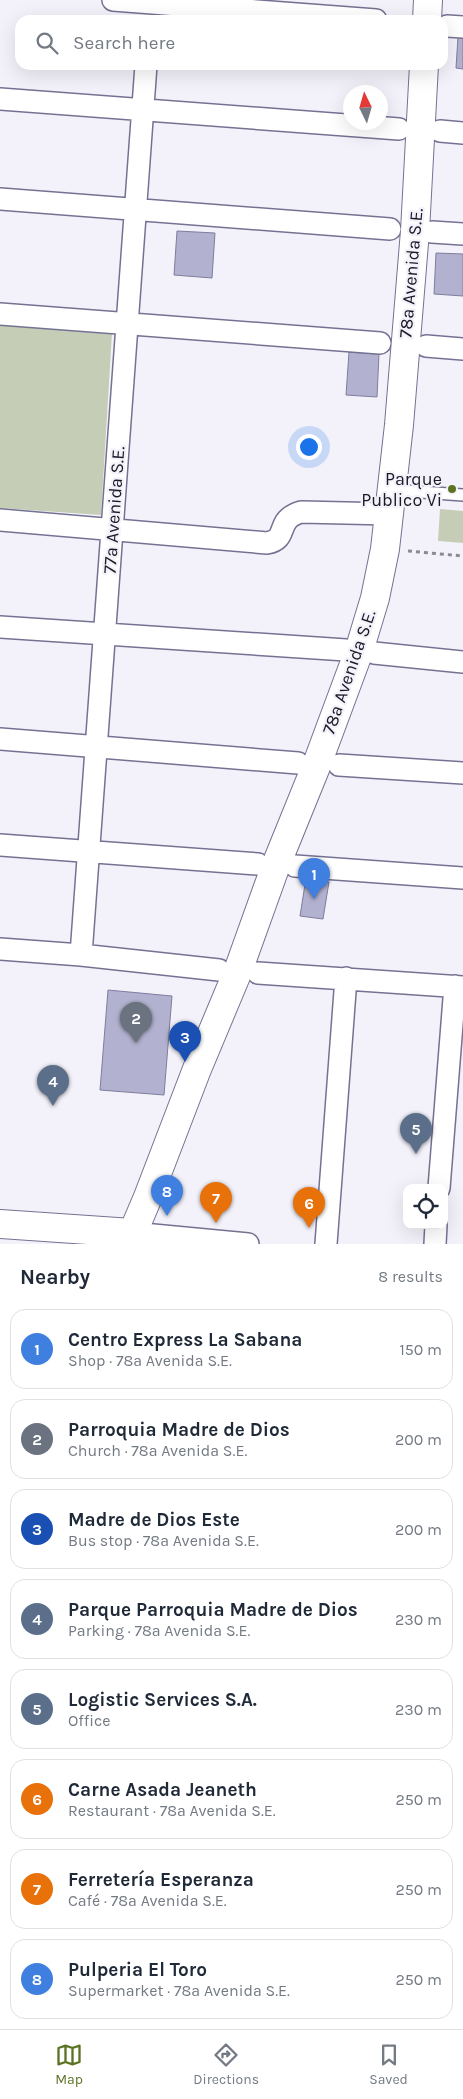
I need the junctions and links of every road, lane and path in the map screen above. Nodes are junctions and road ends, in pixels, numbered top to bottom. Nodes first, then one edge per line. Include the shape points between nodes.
1 (113, 0) edge
2 (428, 0) edge
3 (150, 8) edge
4 (282, 15) edge
5 (439, 15) edge
6 (146, 70) edge
7 (424, 70) edge
8 (0, 99) edge
9 (143, 109) junction
10 (399, 129) dead end
11 (440, 131) dead end
12 (463, 133) edge
13 (0, 199) edge
14 (135, 210) junction
15 (390, 228) dead end
16 (432, 232) dead end
17 (463, 234) edge
18 (0, 314) edge
19 (127, 324) junction
20 (380, 343) dead end
21 (426, 346) dead end
22 (463, 349) edge
23 (463, 495) edge
24 (391, 502) junction
25 (0, 520) edge
26 (112, 530) junction
27 (385, 549) junction
28 (463, 556) edge
29 (0, 627) edge
30 (105, 634) junction
31 (346, 650) dead end
32 (374, 653) dead end
33 (463, 662) edge
34 (0, 740) edge
35 (96, 747) junction
36 (298, 763) dead end
37 (339, 765) dead end
38 (463, 773) edge
39 (0, 845) edge
40 (89, 851) junction
41 (258, 864) dead end
42 (295, 866) dead end
43 (463, 878) edge
44 (0, 949) edge
45 (81, 955) junction
46 (219, 970) dead end
47 (258, 972) dead end
48 (346, 978) junction
49 (459, 987) edge
50 (439, 1184) edge
51 (0, 1224) edge
52 (436, 1229) edge
53 (130, 1238) edge
54 (248, 1244) edge
55 (326, 1244) edge
56 (435, 1244) edge

1 - 3 street
2 - 5 street
3 - 4 street
6 - 9 street, 77a Avenida S.E.
7 - 24 street, 78a Avenida S.E. via 415,231
8 - 9 street
9 - 10 street
9 - 14 street, 77a Avenida S.E.
11 - 12 street
13 - 14 street
14 - 15 street
14 - 19 street, 77a Avenida S.E.
16 - 17 street
18 - 19 street
19 - 20 street
19 - 26 street, 77a Avenida S.E.
21 - 22 street
23 - 24 lane
24 - 26 street via 291,515 276,542 268,543
24 - 27 street, 78a Avenida S.E.
25 - 26 street
26 - 30 street, 77a Avenida S.E.
27 - 28 path
27 - 53 street, 78a Avenida S.E. via 359,651 238,971
29 - 30 street
30 - 31 street
30 - 35 street, 77a Avenida S.E.
32 - 33 street
34 - 35 street
35 - 36 street
35 - 40 street, 77a Avenida S.E.
37 - 38 street
39 - 40 street
40 - 41 street
40 - 45 street, 77a Avenida S.E.
42 - 43 street
44 - 45 street
45 - 46 street
47 - 48 street
48 - 49 street
48 - 55 street
49 - 50 street
51 - 53 street
52 - 56 street
53 - 54 street

